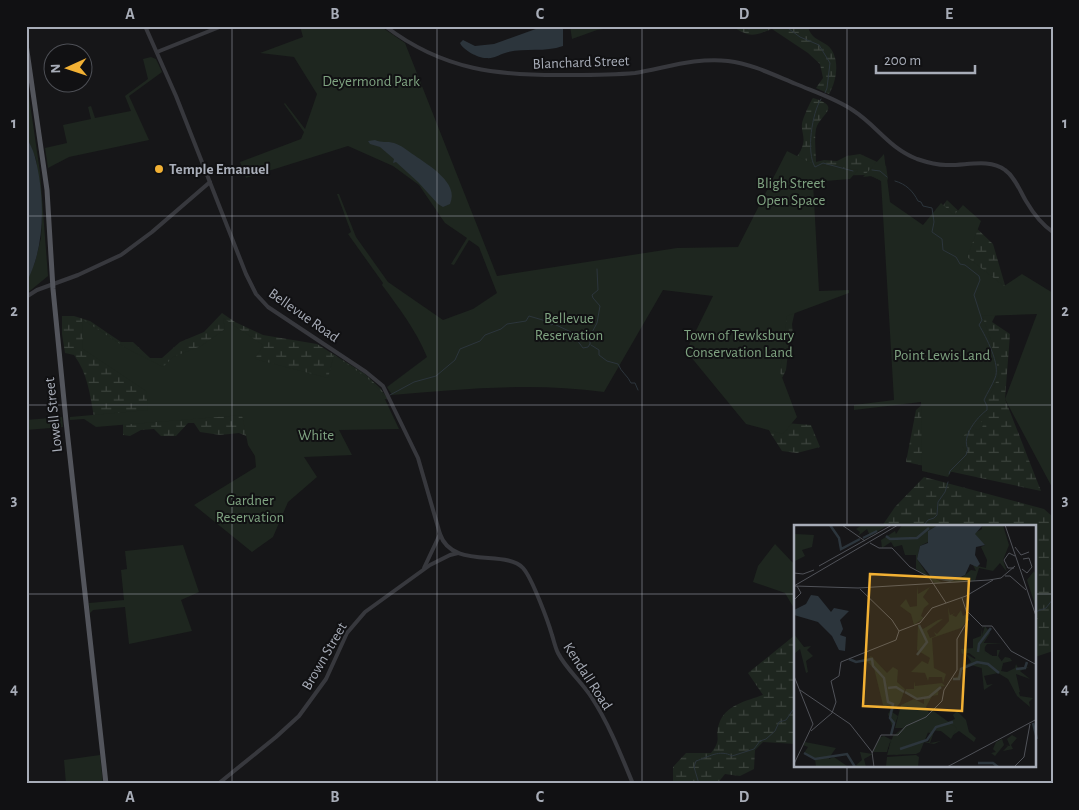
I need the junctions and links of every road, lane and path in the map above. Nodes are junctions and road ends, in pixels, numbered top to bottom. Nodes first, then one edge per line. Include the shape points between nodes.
1 (145, 26) edge
2 (222, 26) edge
3 (385, 26) edge
4 (26, 44) edge
5 (157, 52) junction
6 (210, 182) junction
7 (1053, 232) edge
8 (53, 284) junction
9 (26, 297) edge
10 (440, 534) junction
11 (458, 553) junction
12 (423, 570) junction
13 (106, 784) edge
14 (218, 784) edge
15 (633, 784) edge

1 - 5 street, Bellevue Road
2 - 5 street
3 - 7 street, Blanchard Street via 430,54 476,70 541,76 641,72 699,62 727,61 747,65 854,110 893,146 918,159 944,165 996,165 1015,181 1034,214
4 - 8 main road, Lowell Street via 47,190
5 - 6 street, Bellevue Road
6 - 8 street via 151,233 121,254
6 - 10 street, Bellevue Road via 246,274 261,301 383,386 418,458
8 - 9 street
8 - 13 main road, Lowell Street
10 - 11 street, Bellevue Road via 445,544
10 - 12 street
11 - 12 street, Brown Street
11 - 15 street, Kendall Road via 506,561 521,566 527,573 558,653 593,699
12 - 14 street, Brown Street via 365,612 347,633 326,679 299,716

